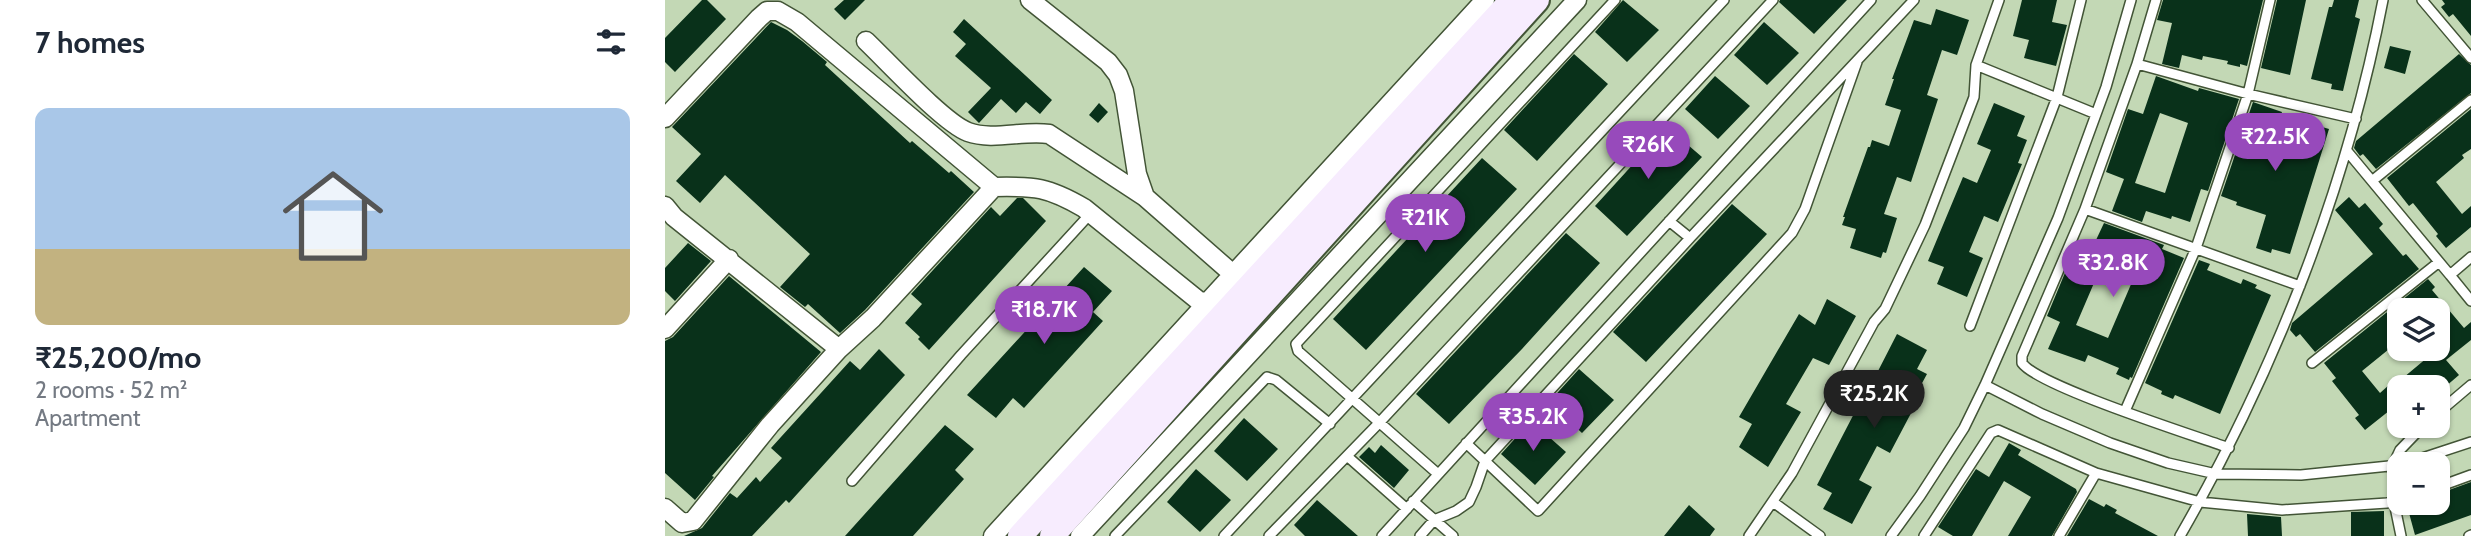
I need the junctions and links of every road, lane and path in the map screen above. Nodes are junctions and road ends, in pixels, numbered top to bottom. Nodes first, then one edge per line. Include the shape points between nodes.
1 (1030, 0) edge
2 (1485, 0) edge
3 (1512, 0) edge
4 (1537, 0) edge
5 (1577, 0) edge
6 (1615, 0) edge
7 (1724, 0) edge
8 (1773, 0) edge
9 (1871, 0) edge
10 (1914, 0) edge
11 (1999, 0) edge
12 (2081, 0) edge
13 (2131, 0) edge
14 (2156, 0) edge
15 (2270, 0) edge
16 (2383, 0) edge
17 (2422, 0) edge
18 (866, 41) dead end
19 (2471, 58) edge
20 (1857, 62) junction
21 (2137, 64) junction
22 (1976, 65) junction
23 (2248, 94) junction
24 (2057, 97) junction
25 (2471, 100) edge
26 (2096, 114) junction
27 (665, 118) edge
28 (2356, 118) junction
29 (2347, 151) junction
30 (2372, 181) junction
31 (994, 187) junction
32 (1145, 197) junction
33 (665, 206) edge
34 (2085, 209) junction
35 (1090, 213) junction
36 (1669, 221) junction
37 (1690, 238) junction
38 (2196, 248) junction
39 (2471, 257) edge
40 (729, 259) junction
41 (2439, 262) junction
42 (2450, 275) junction
43 (2300, 286) junction
44 (1240, 288) junction
45 (2471, 301) edge
46 (1209, 302) junction
47 (1971, 326) dead end
48 (665, 329) edge
49 (839, 349) junction
50 (2312, 363) dead end
51 (1985, 385) junction
52 (2471, 385) edge
53 (1352, 400) junction
54 (2450, 403) edge
55 (2125, 411) junction
56 (1379, 423) junction
57 (1330, 424) junction
58 (2412, 438) edge
59 (2471, 442) edge
60 (1466, 443) junction
61 (2229, 448) junction
62 (2400, 452) edge
63 (2439, 452) edge
64 (1347, 456) junction
65 (1485, 461) junction
66 (2387, 466) edge
67 (1438, 474) junction
68 (2096, 474) junction
69 (2216, 474) junction
70 (2471, 475) edge
71 (852, 481) dead end
72 (2450, 483) edge
73 (1773, 502) junction
74 (2200, 502) junction
75 (2387, 502) edge
76 (1410, 505) junction
77 (665, 508) edge
78 (2398, 515) edge
79 (1434, 520) junction
80 (993, 536) edge
81 (1020, 536) edge
82 (1052, 536) edge
83 (1080, 536) edge
84 (1115, 536) edge
85 (1224, 536) edge
86 (1269, 536) edge
87 (1382, 536) edge
88 (1420, 536) edge
89 (1453, 536) edge
90 (1749, 536) edge
91 (1820, 536) edge
92 (1891, 536) edge
93 (1924, 536) edge
94 (2059, 536) edge
95 (2181, 536) edge
96 (2400, 536) edge

1 - 32 street via 1118,75
2 - 44 street
3 - 44 main road
4 - 82 main road
5 - 83 street
6 - 53 lane via 1296,344 1298,351
7 - 53 lane
8 - 56 lane
9 - 36 lane
10 - 20 lane
11 - 22 lane
12 - 24 lane
13 - 26 lane
14 - 21 lane
15 - 23 lane
16 - 28 lane
17 - 19 lane
18 - 32 street via 968,132 1049,134
20 - 37 lane
20 - 65 lane via 1805,209 1792,233 1538,511
21 - 23 lane
21 - 34 lane
22 - 24 lane
22 - 73 lane via 1974,97 1925,225 1885,309
23 - 28 lane
23 - 38 lane
24 - 26 lane
24 - 47 lane
25 - 30 lane
26 - 51 lane via 2058,218
27 - 31 street via 759,18 767,11 778,11
28 - 29 lane
29 - 30 lane
29 - 43 lane
30 - 41 lane
31 - 35 street via 1046,189
31 - 49 street
32 - 44 street
33 - 40 street
34 - 38 lane
34 - 55 lane via 2022,363 2033,373
35 - 46 street via 1195,298
35 - 71 lane
36 - 37 lane
36 - 60 lane
37 - 65 lane
38 - 43 lane
38 - 55 lane
39 - 42 lane
40 - 48 street
40 - 49 street
41 - 42 lane
41 - 50 lane
42 - 45 lane
43 - 61 lane
44 - 46 street
44 - 81 main road
46 - 80 street
49 - 77 street via 693,521 682,523
51 - 69 lane via 2110,443
51 - 92 lane via 1964,428
52 - 54 lane
53 - 56 lane
53 - 57 lane
55 - 61 lane
56 - 64 lane
56 - 67 lane
57 - 84 lane via 1276,380 1266,377
57 - 85 lane
58 - 62 lane
59 - 63 lane
60 - 65 lane
60 - 67 lane
61 - 69 lane
64 - 76 lane
64 - 86 lane
65 - 79 lane via 1469,502
66 - 69 lane via 2301,475
67 - 76 lane
68 - 74 lane
68 - 93 lane via 1994,431
68 - 94 lane
69 - 74 lane
70 - 72 lane
73 - 90 lane
73 - 91 lane
74 - 75 lane via 2282,510
74 - 95 lane
76 - 79 lane
76 - 87 lane
78 - 96 lane
79 - 88 lane
79 - 89 lane

